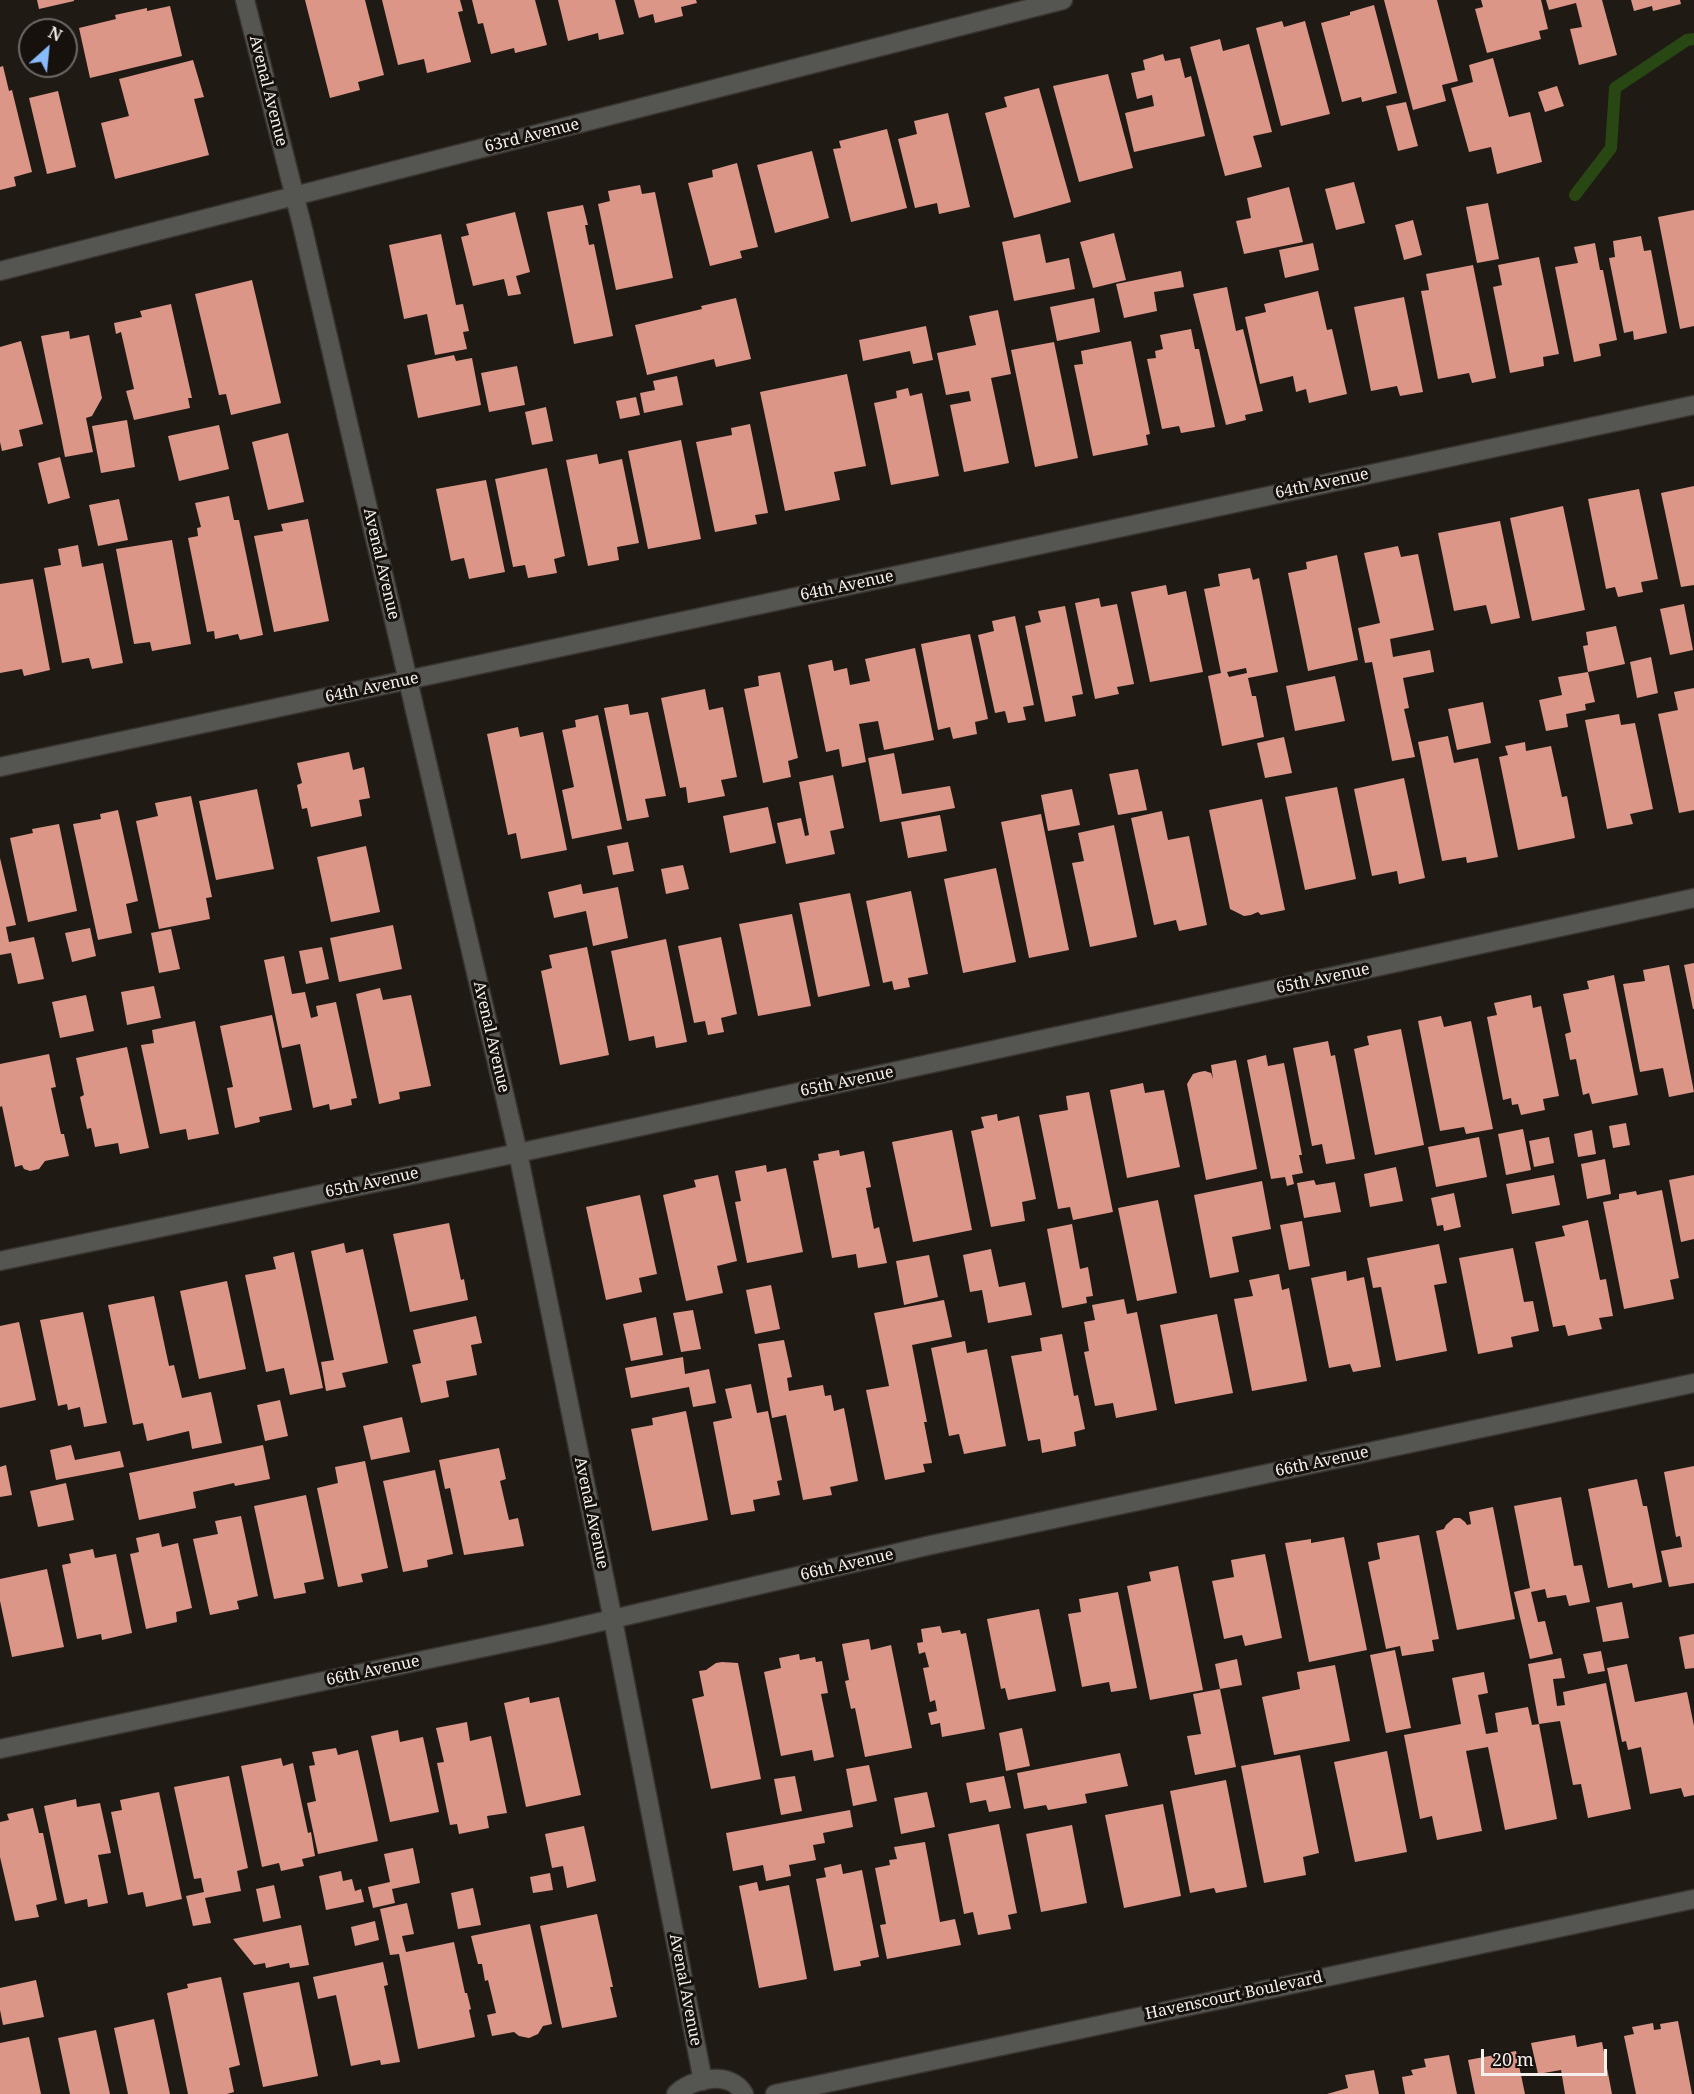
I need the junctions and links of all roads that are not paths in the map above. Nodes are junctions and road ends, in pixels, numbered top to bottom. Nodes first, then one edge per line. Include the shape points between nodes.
1 (245, 0) edge
2 (1063, 0) edge
3 (296, 197) junction
4 (0, 271) edge
5 (1694, 405) edge
6 (408, 680) junction
7 (0, 767) edge
8 (1694, 898) edge
9 (518, 1153) junction
10 (0, 1261) edge
11 (1694, 1383) edge
12 (613, 1620) junction
13 (0, 1749) edge
14 (1694, 1899) edge
15 (703, 2082) junction
16 (676, 2094) edge
17 (744, 2094) edge
18 (775, 2094) edge

1 - 3 street, Avenal Avenue
2 - 3 street, 63rd Avenue
3 - 4 street, 63rd Avenue
3 - 6 street, Avenal Avenue
5 - 6 street, 64th Avenue
6 - 7 street, 64th Avenue
6 - 9 street, Avenal Avenue
8 - 9 street, 65th Avenue
9 - 10 street, 65th Avenue
9 - 12 street, Avenal Avenue
11 - 12 street, 66th Avenue via 931,1545
12 - 13 street, 66th Avenue
12 - 15 street, Avenal Avenue
14 - 18 street, Havenscourt Boulevard
15 - 16 street via 681,2088
15 - 17 street via 724,2079 734,2082

